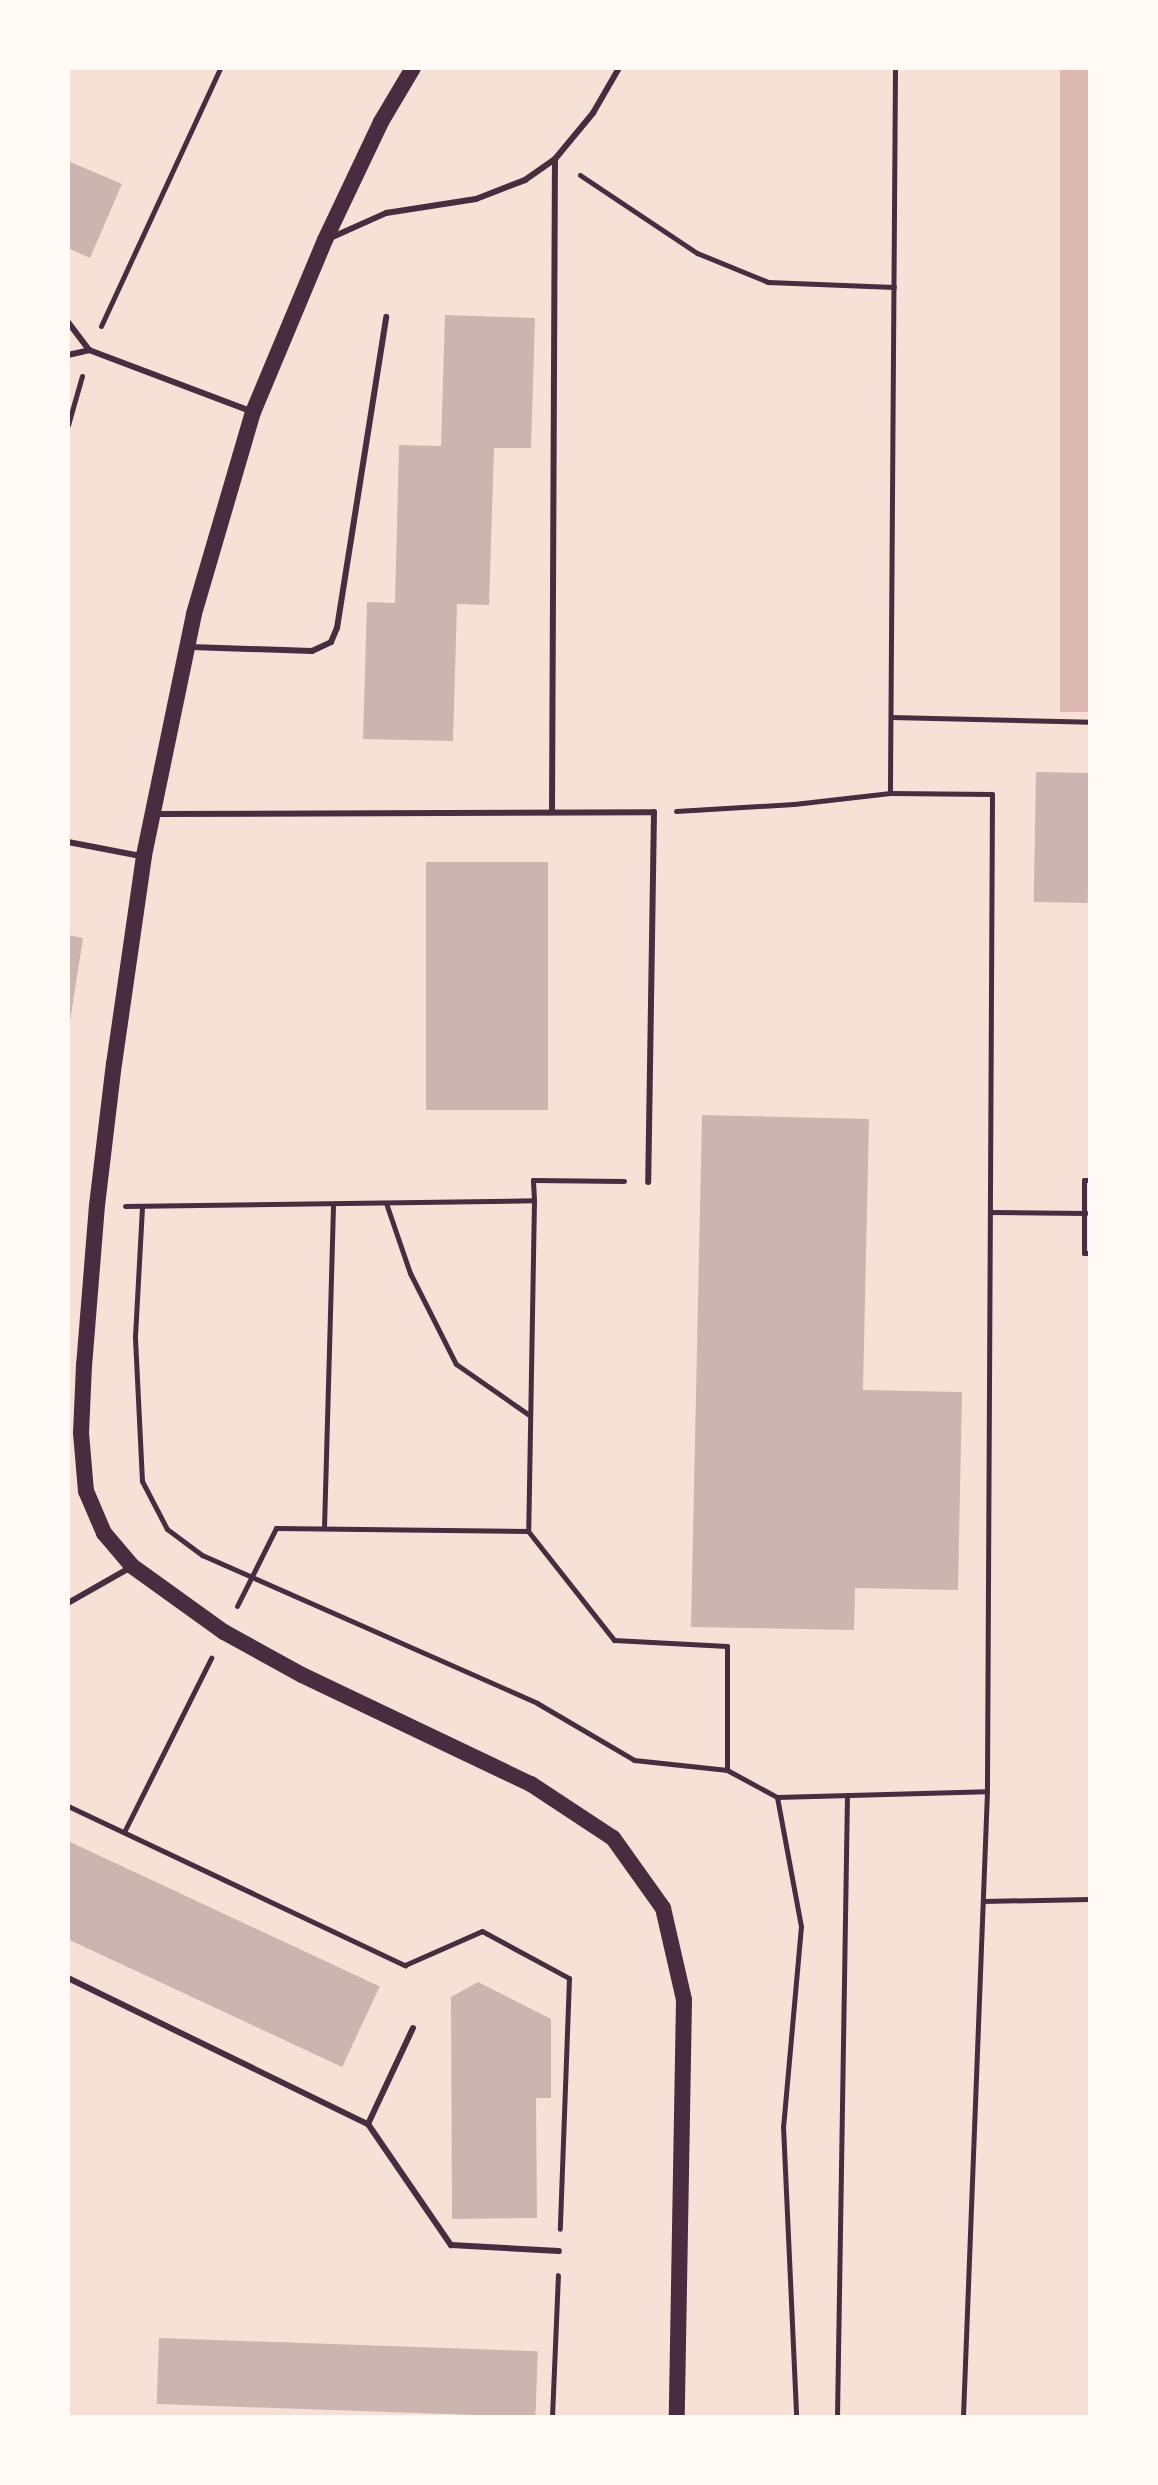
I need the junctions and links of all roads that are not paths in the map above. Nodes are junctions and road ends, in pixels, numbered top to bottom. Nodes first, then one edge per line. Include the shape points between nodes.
1 (413, 68) edge
2 (619, 68) edge
3 (555, 159) junction
4 (325, 240) junction
5 (386, 317) dead end
6 (68, 322) edge
7 (89, 350) junction
8 (68, 355) edge
9 (253, 412) junction
10 (187, 647) junction
11 (552, 812) junction
12 (153, 814) junction
13 (68, 842) edge
14 (144, 856) junction
15 (648, 1182) road end
16 (68, 1355) edge
17 (84, 1365) junction
18 (132, 1566) junction
19 (68, 1603) edge
20 (68, 1978) edge
21 (413, 2028) dead end
22 (368, 2124) junction
23 (559, 2251) dead end
24 (677, 2417) edge

1 - 4 main road
2 - 3 lane via 593,113
3 - 4 lane via 525,180 476,199 386,213
3 - 11 lane
4 - 9 main road
5 - 10 lane via 331,642 312,651
6 - 7 lane
7 - 8 lane
7 - 9 lane
9 - 10 main road
10 - 12 main road
11 - 12 lane
11 - 15 lane via 654,812
12 - 14 main road
13 - 14 lane
14 - 17 main road via 100,1174
16 - 17 main road
17 - 18 main road via 81,1433 86,1491 104,1533
18 - 19 lane
18 - 24 main road via 224,1632 302,1675 531,1784 613,1838 663,1908 684,2000
20 - 22 lane
21 - 22 lane
22 - 23 lane via 451,2245

